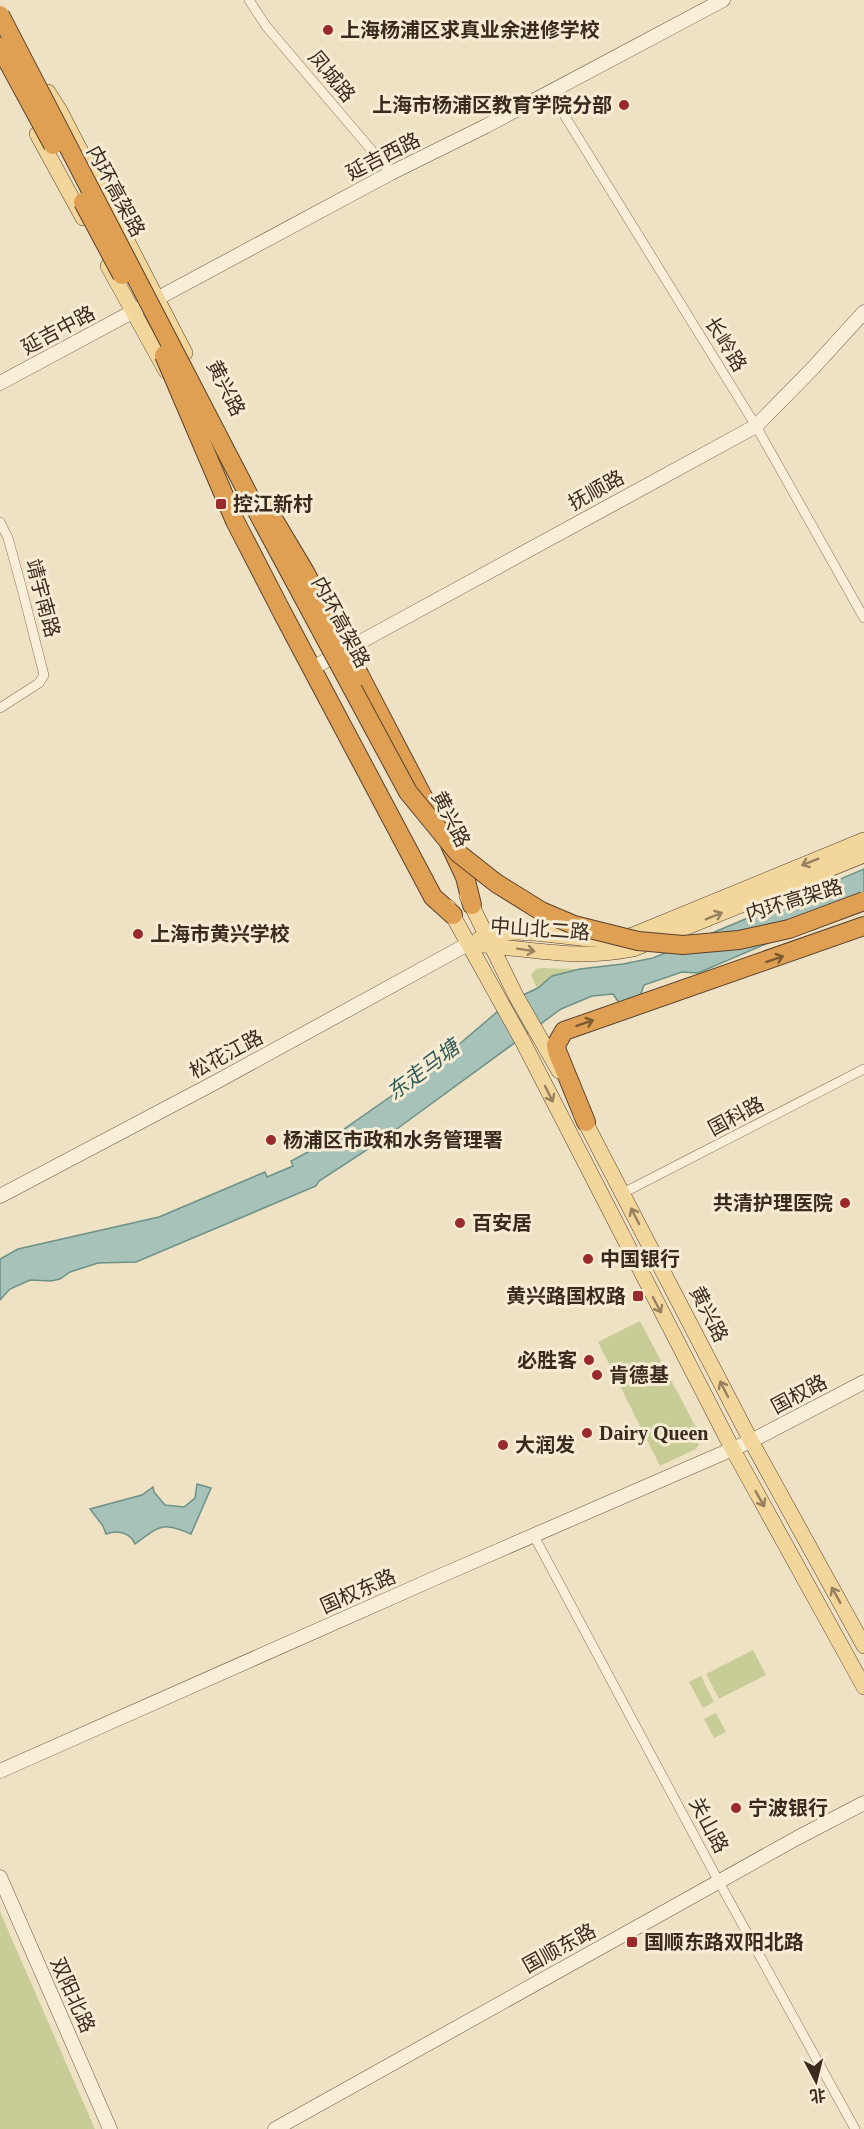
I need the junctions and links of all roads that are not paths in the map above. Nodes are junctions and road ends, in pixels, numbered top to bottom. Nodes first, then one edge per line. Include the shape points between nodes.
1 (249, 0) edge
2 (723, 0) edge
3 (1, 15) edge
4 (0, 48) edge
5 (7, 70) edge
6 (550, 92) junction
7 (391, 173) junction
8 (158, 299) junction
9 (864, 312) edge
10 (134, 313) junction
11 (164, 355) junction
12 (0, 383) edge
13 (756, 426) junction
14 (221, 442) junction
15 (0, 522) edge
16 (864, 618) edge
17 (340, 653) junction
18 (318, 665) junction
19 (0, 708) edge
20 (864, 840) edge
21 (864, 855) edge
22 (864, 901) edge
23 (472, 905) junction
24 (864, 913) edge
25 (453, 915) junction
26 (864, 926) edge
27 (489, 941) junction
28 (468, 944) junction
29 (510, 1001) junction
30 (864, 1069) edge
31 (586, 1122) junction
32 (623, 1193) junction
33 (0, 1196) edge
34 (864, 1382) edge
35 (751, 1441) junction
36 (732, 1448) junction
37 (534, 1536) junction
38 (864, 1646) edge
39 (864, 1687) edge
40 (0, 1771) edge
41 (864, 1803) edge
42 (0, 1877) edge
43 (719, 1881) junction
44 (110, 2129) edge
45 (275, 2129) edge
46 (855, 2129) edge

1 - 7 street, 凤城路 via 266,26
2 - 6 street, 延吉西路
3 - 8 main road, 黄兴路 via 60,111
3 - 14 highway, 内环高架路, bridge
4 - 5 highway, 内环高架路, bridge
5 - 10 main road, 黄兴路
5 - 11 highway, 内环高架路, bridge
6 - 7 street, 延吉西路
6 - 13 street, 长岭路
7 - 8 street, 延吉西路
8 - 10 street, 延吉西路
8 - 17 main road, 黄兴路
9 - 13 street, 抚顺路
10 - 12 street, 延吉中路
10 - 18 main road, 黄兴路
11 - 24 highway, 内环高架路, bridge via 393,788 426,834 469,876 541,923 596,944 639,953 675,956 746,951
11 - 25 highway, bridge via 226,502 284,616 433,897
13 - 16 street, 长岭路
13 - 17 street, 抚顺路
14 - 22 highway, 内环高架路, bridge via 408,792 459,853 496,883 541,911 574,925 638,941 683,945 777,933
14 - 23 highway, bridge via 279,527 360,676 455,855
15 - 19 street, 靖宇南路 via 8,538 44,671 43,680
17 - 18 street, 抚顺路
17 - 23 main road, 黄兴路
18 - 25 main road, 黄兴路
20 -> 27 main road, 中山北二路 via 633,935 586,938 506,932
27 -> 21 main road, 中山北二路 via 551,954 610,954 633,949
23 - 27 main road, 黄兴路
25 - 28 main road, 黄兴路
31 -> 26 highway via 559,1061 556,1045 569,1028
27 - 28 main road, 中山北二路
27 - 29 main road, 黄兴路
28 - 29 main road, 黄兴路
28 - 33 street, 松花江路
29 - 31 main road, 黄兴路 via 536,1031
29 -> 36 main road, 黄兴路 via 523,1042
30 - 32 street, 国科路
31 - 32 main road, 黄兴路
35 -> 32 main road, 黄兴路
34 - 35 street, 国权路
35 - 36 street, 国权路
38 -> 35 main road, 黄兴路
36 - 37 street, 国权东路
36 -> 39 main road, 黄兴路
37 - 40 street, 国权东路
37 - 43 street, 关山路
41 - 43 street, 国顺东路
42 - 44 street, 双阳北路
43 - 45 street, 国顺东路
43 - 46 street, 关山路

